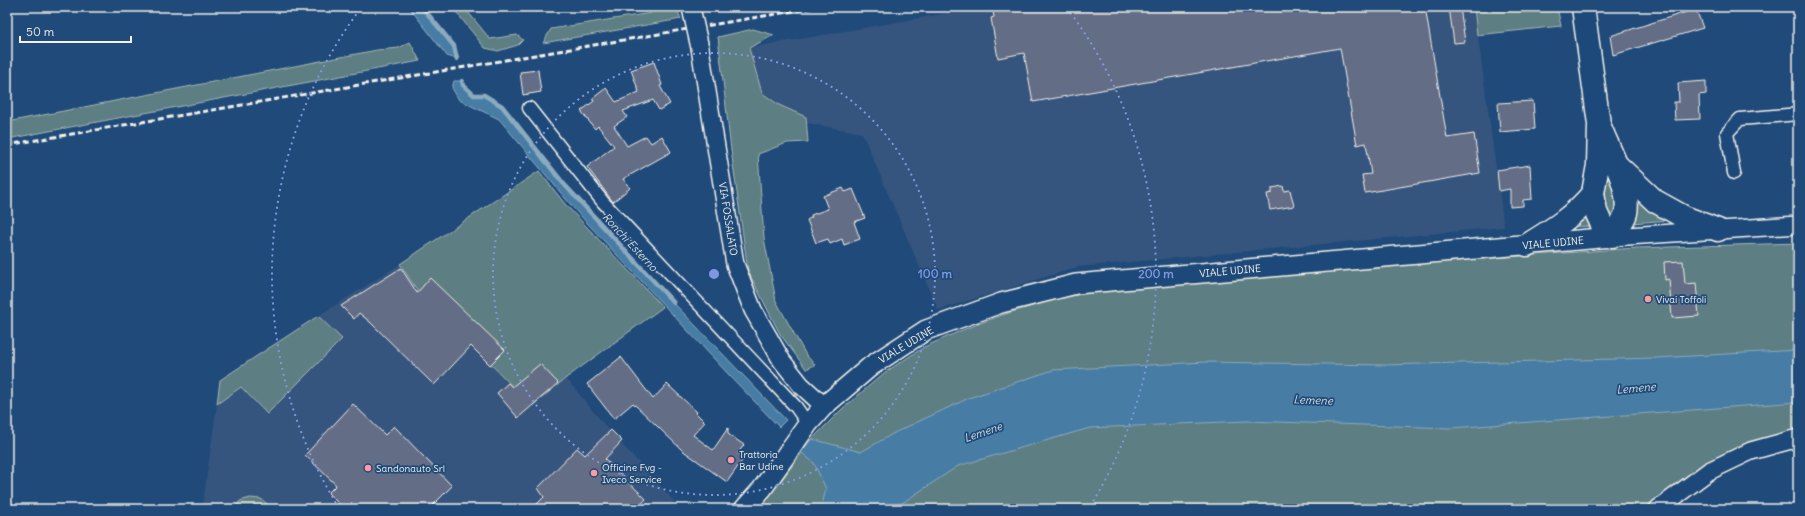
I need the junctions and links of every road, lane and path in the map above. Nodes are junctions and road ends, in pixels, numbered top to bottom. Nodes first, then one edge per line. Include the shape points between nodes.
1 (1583, 7) edge
2 (690, 8) edge
3 (529, 108) dead end
4 (1798, 114) edge
5 (1599, 124) junction
6 (1616, 165) junction
7 (1734, 173) dead end
8 (1593, 193) junction
9 (1798, 225) edge
10 (1718, 230) junction
11 (1612, 237) junction
12 (1527, 245) junction
13 (824, 406) junction
14 (808, 424) junction
15 (1798, 438) edge
16 (744, 509) edge
17 (1658, 509) edge

1 - 5 highway
2 - 13 street, VIA FOSSALATO, bridge via 700,48 735,264 753,310 782,361 801,385
3 - 14 street via 602,202 791,402
4 - 7 street via 1740,119 1727,133
5 - 6 highway
5 - 8 highway via 1598,165
6 - 10 highway via 1655,201 1684,217
6 - 11 highway via 1625,193 1626,214
8 - 11 highway via 1596,212
8 - 12 highway via 1566,221
9 - 10 street, VIALE UDINE
10 - 11 street, VIALE UDINE
11 - 12 main road, VIALE UDINE
12 - 13 main road, VIALE UDINE via 1076,284 1001,303 926,330 871,366
13 - 14 main road, VIALE UDINE
14 - 16 main road, VIALE UDINE via 762,489
15 - 17 street via 1751,451 1709,471

